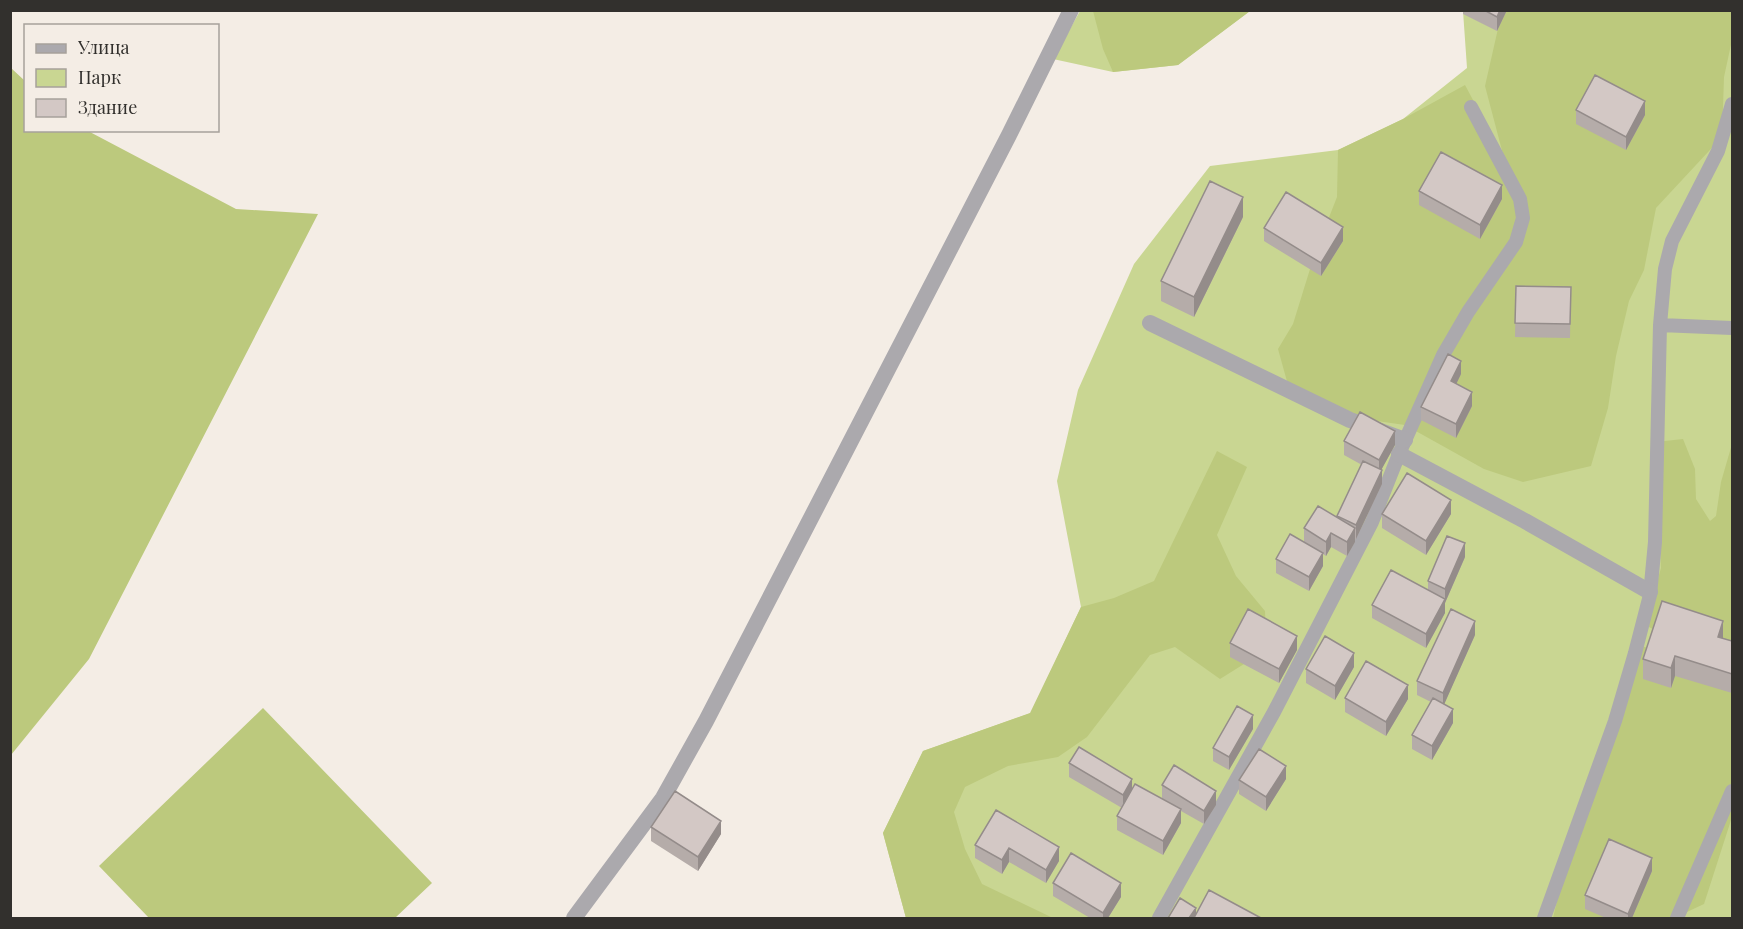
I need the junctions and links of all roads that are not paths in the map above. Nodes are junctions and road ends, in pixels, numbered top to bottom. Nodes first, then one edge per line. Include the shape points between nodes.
1 (1071, 10) edge
2 (1732, 104) edge
3 (1471, 107) dead end
4 (1150, 323) dead end
5 (1660, 325) junction
6 (1732, 328) edge
7 (1402, 447) junction
8 (1650, 592) junction
9 (1732, 791) edge
10 (574, 918) edge
11 (1158, 918) edge
12 (1544, 918) edge
13 (1677, 918) edge

1 - 10 street via 706,721 663,798
2 - 5 lane via 1718,151 1672,241
3 - 7 lane via 1518,192 1522,222 1516,242 1443,355
4 - 7 street
5 - 6 lane
5 - 8 lane via 1655,543
7 - 8 street
7 - 11 lane via 1372,522 1274,712
8 - 12 lane via 1615,721
9 - 13 lane

